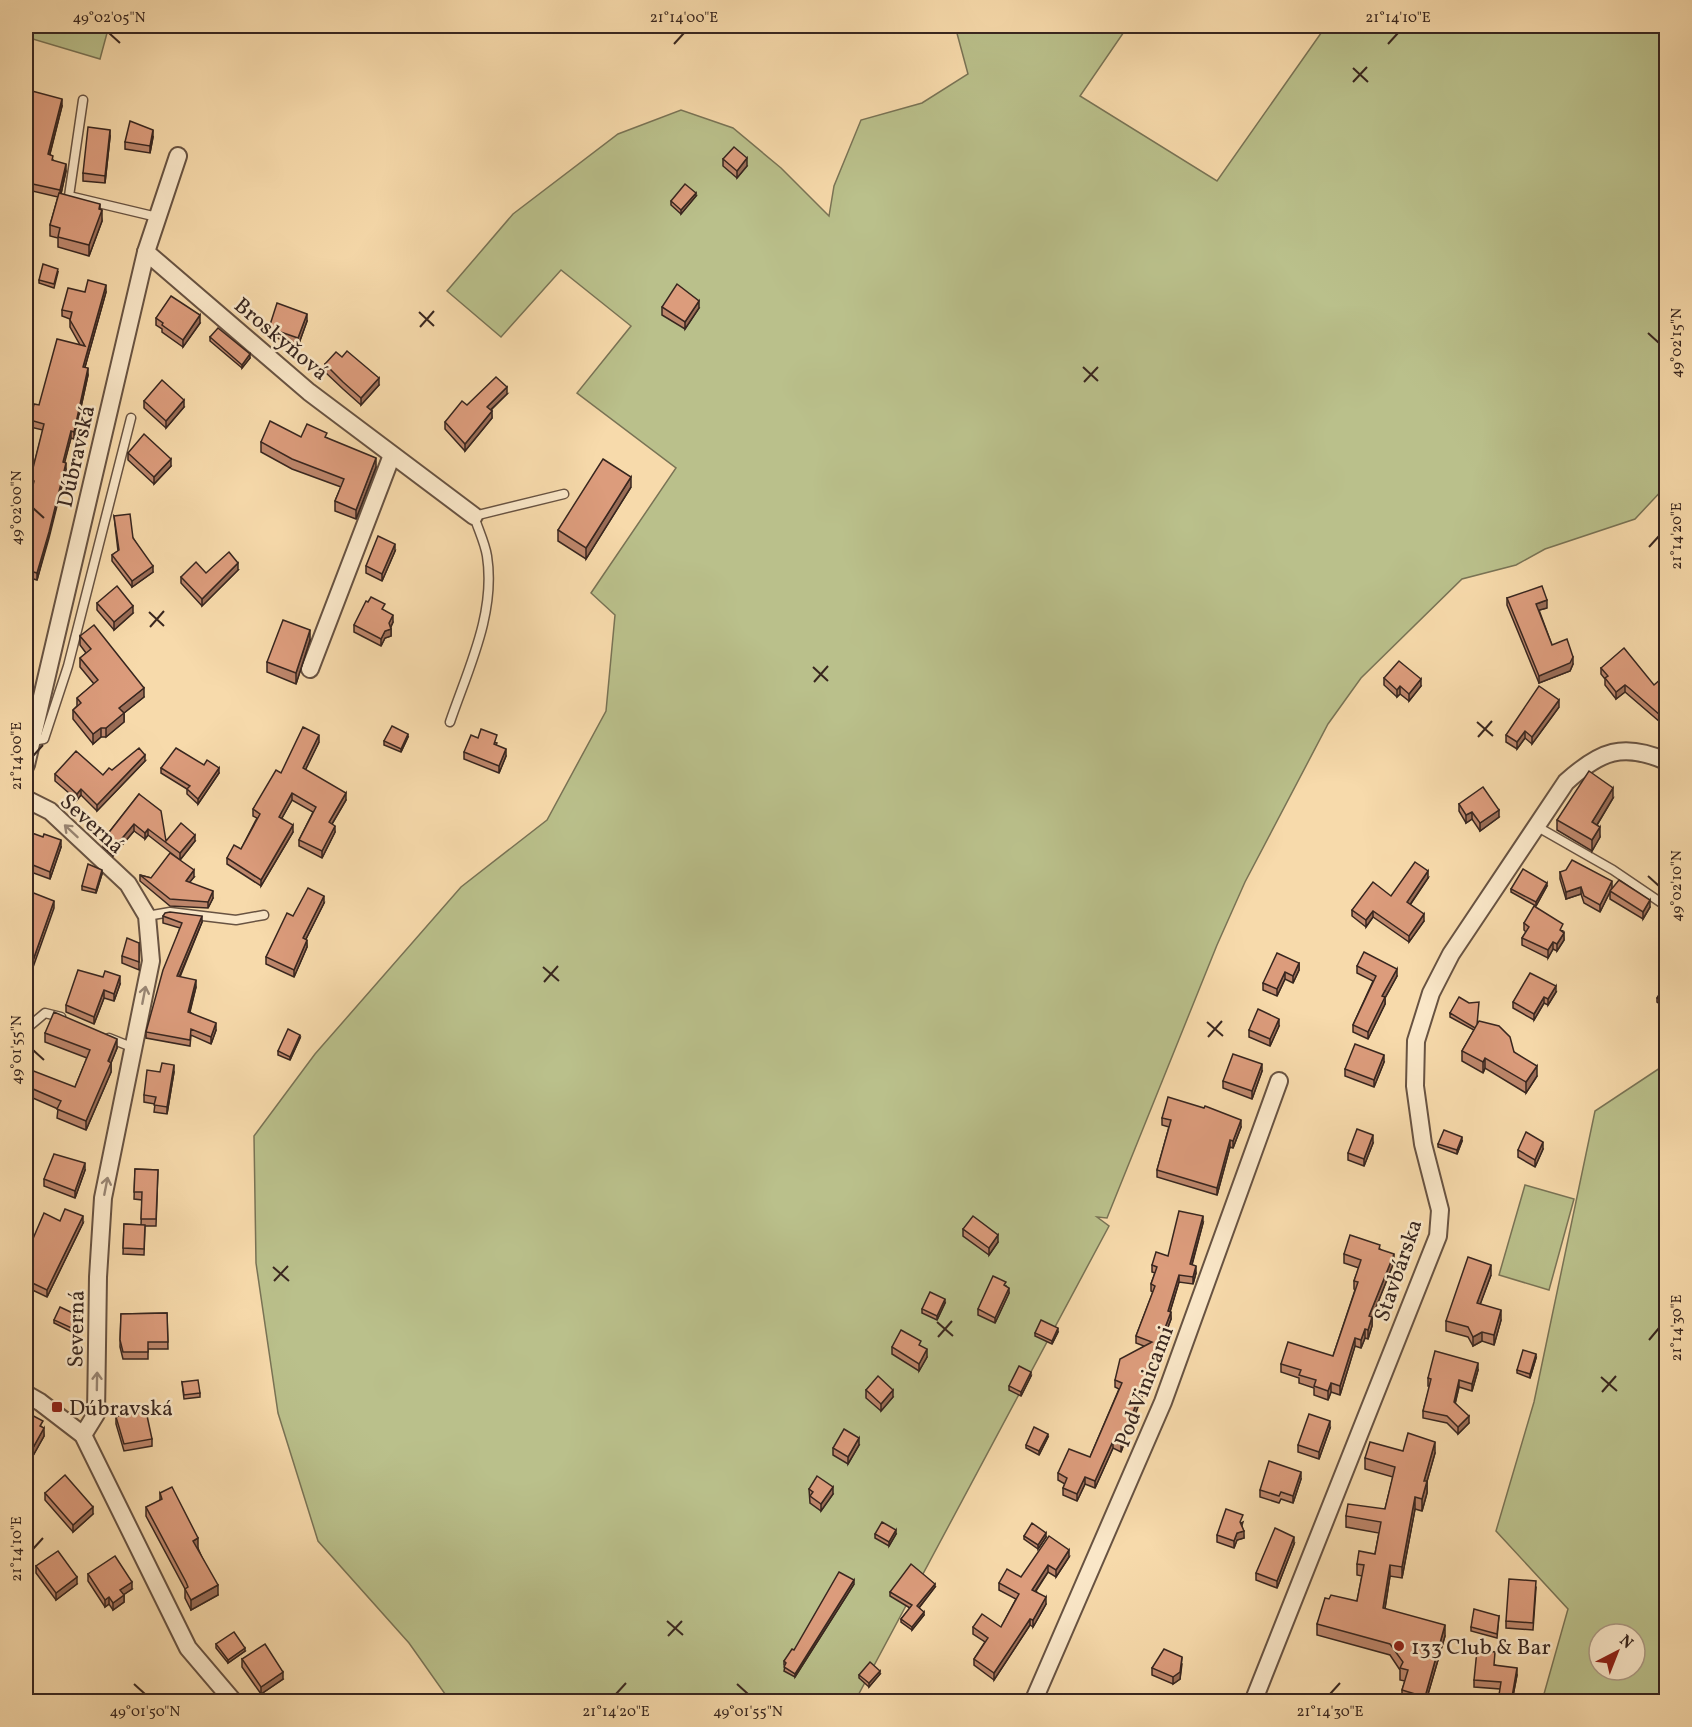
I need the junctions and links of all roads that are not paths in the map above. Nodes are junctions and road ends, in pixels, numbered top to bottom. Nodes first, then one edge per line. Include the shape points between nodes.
1 (83, 100) dead end
2 (178, 156) dead end
3 (157, 217) junction
4 (146, 252) junction
5 (131, 418) dead end
6 (392, 455) junction
7 (564, 495) dead end
8 (474, 516) junction
9 (310, 669) dead end
10 (450, 722) dead end
11 (31, 741) junction
12 (1666, 761) edge
13 (26, 765) edge
14 (26, 799) edge
15 (1536, 826) junction
16 (1666, 906) edge
17 (264, 915) dead end
18 (147, 916) junction
19 (72, 1022) edge
20 (26, 1029) edge
21 (103, 1035) edge
22 (134, 1048) junction
23 (1279, 1081) dead end
24 (26, 1394) edge
25 (83, 1436) junction
26 (234, 1701) edge
27 (1033, 1701) edge
28 (1252, 1701) edge

1 - 3 lane via 69,196
2 - 3 street, Dúbravská
3 - 4 street, Dúbravská
4 - 6 street, Broskyňová via 309,392
4 - 11 street, Dúbravská
5 - 11 lane, Dúbravská via 68,666 44,739
6 - 8 street, Broskyňová
6 - 9 street
7 - 8 lane
8 - 10 lane via 487,555 489,587 482,627
11 - 13 street, Dúbravská
12 - 15 street, Stavbárska via 1645,752 1615,750 1587,762 1566,782
18 -> 14 street, Severná via 128,884 50,811
15 - 16 lane
15 - 28 street, Stavbárska via 1451,954 1428,1002 1416,1041 1415,1086 1423,1143 1440,1210 1438,1236
17 - 18 lane via 236,920 170,912
22 -> 18 street, Severná via 151,961
19 - 20 lane via 45,1013
21 - 22 lane
25 -> 22 street, Severná via 96,1414 103,1198
23 - 27 street, Pod Vinicami via 1163,1402
24 - 25 street
25 - 26 street via 188,1648

